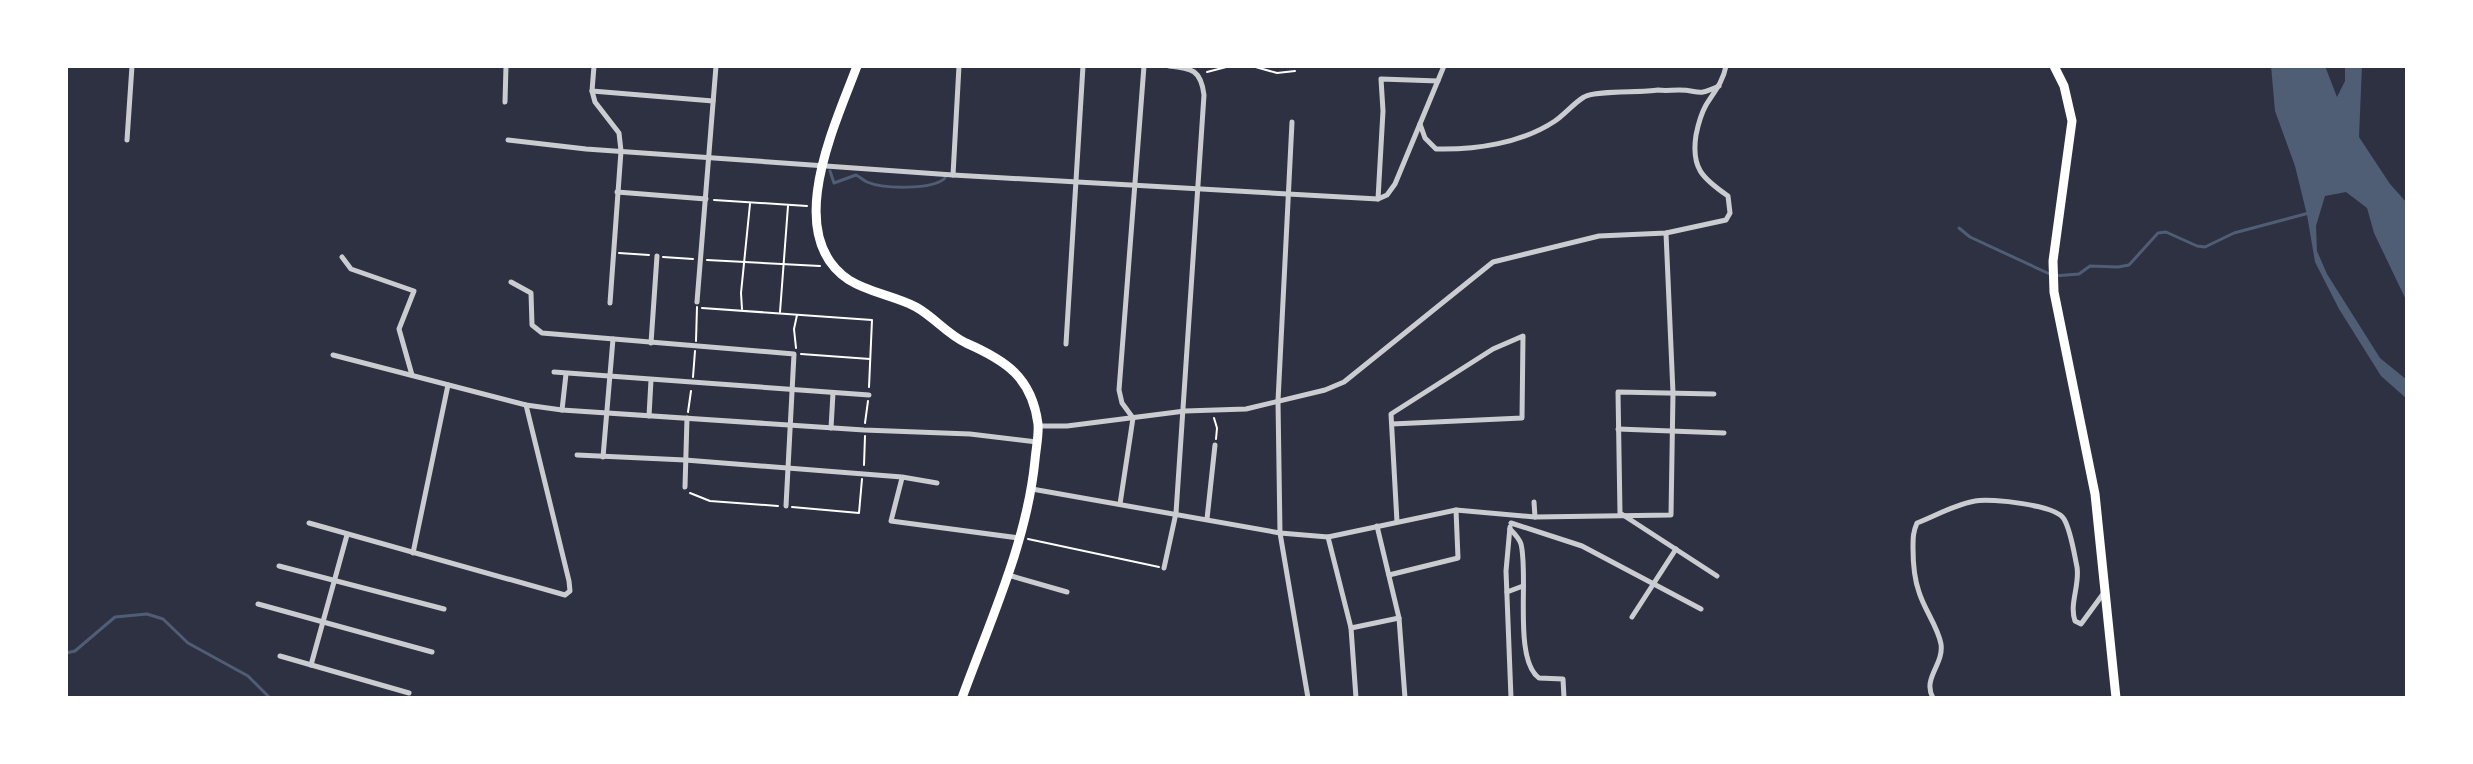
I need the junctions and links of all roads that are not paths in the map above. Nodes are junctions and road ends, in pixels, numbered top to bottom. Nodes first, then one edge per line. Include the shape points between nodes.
1 (132, 66) edge
2 (506, 66) edge
3 (594, 66) edge
4 (716, 66) edge
5 (857, 66) edge
6 (959, 66) edge
7 (1083, 66) edge
8 (1144, 66) edge
9 (1169, 66) edge
10 (1444, 66) edge
11 (1726, 66) edge
12 (2054, 66) edge
13 (1438, 81) junction
14 (1719, 86) junction
15 (592, 91) junction
16 (713, 101) junction
17 (505, 102) dead end
18 (1292, 122) dead end
19 (1420, 124) junction
20 (127, 140) dead end
21 (508, 140) dead end
22 (621, 151) junction
23 (708, 156) junction
24 (820, 165) junction
25 (953, 175) junction
26 (1074, 180) junction
27 (1137, 184) junction
28 (1197, 187) junction
29 (617, 192) junction
30 (1287, 194) junction
31 (706, 199) junction
32 (1378, 199) junction
33 (1666, 233) junction
34 (657, 256) road end
35 (342, 257) dead end
36 (511, 282) dead end
37 (610, 303) dead end
38 (697, 305) road end
39 (613, 339) junction
40 (651, 343) junction
41 (1066, 344) dead end
42 (333, 355) dead end
43 (554, 372) dead end
44 (566, 374) junction
45 (412, 375) junction
46 (609, 377) junction
47 (651, 380) junction
48 (448, 385) junction
49 (792, 391) junction
50 (833, 393) junction
51 (1673, 393) junction
52 (1714, 394) dead end
53 (869, 395) road end
54 (1278, 401) junction
55 (526, 405) junction
56 (562, 410) junction
57 (1185, 411) junction
58 (605, 414) junction
59 (649, 416) junction
60 (687, 418) junction
61 (1133, 418) junction
62 (1392, 424) junction
63 (791, 426) junction
64 (1038, 426) junction
65 (831, 428) junction
66 (1618, 429) junction
67 (1673, 431) junction
68 (1724, 433) dead end
69 (1037, 442) junction
70 (1215, 445) road end
71 (577, 455) dead end
72 (603, 457) junction
73 (685, 460) junction
74 (788, 468) junction
75 (902, 477) junction
76 (937, 483) dead end
77 (685, 487) road end
78 (1032, 489) junction
79 (1534, 502) dead end
80 (1120, 504) junction
81 (786, 506) road end
82 (1456, 510) junction
83 (1176, 513) junction
84 (1620, 513) junction
85 (1511, 515) junction
86 (1535, 517) junction
87 (1207, 519) junction
88 (1397, 522) junction
89 (309, 523) dead end
90 (1377, 526) junction
91 (1510, 526) junction
92 (1280, 533) junction
93 (347, 535) junction
94 (1328, 537) junction
95 (1020, 538) junction
96 (1676, 549) junction
97 (413, 553) junction
98 (279, 566) dead end
99 (1164, 568) road end
100 (1007, 575) junction
101 (1389, 575) junction
102 (1717, 576) dead end
103 (335, 578) junction
104 (1655, 583) junction
105 (1523, 586) junction
106 (2105, 589) junction
107 (1067, 592) dead end
108 (1507, 592) junction
109 (258, 604) dead end
110 (444, 609) dead end
111 (1701, 609) dead end
112 (1632, 617) dead end
113 (1399, 618) junction
114 (323, 622) junction
115 (1351, 628) junction
116 (432, 652) dead end
117 (280, 656) dead end
118 (311, 665) junction
119 (409, 693) dead end
120 (962, 698) edge
121 (1308, 698) edge
122 (1356, 698) edge
123 (1405, 698) edge
124 (1511, 698) edge
125 (1564, 698) edge
126 (1933, 698) edge
127 (2116, 698) edge

1 - 20 street
2 - 17 street
3 - 15 street
4 - 16 street
5 - 24 main road
6 - 25 street
7 - 26 street
8 - 27 street
9 - 28 street via 1200,74 1204,95
10 - 13 street
11 - 14 street
12 - 106 main road via 2072,121 2053,261 2054,292 2095,494
13 - 19 street
13 - 32 street via 1381,79
14 - 19 street via 1694,94 1658,90 1587,96 1534,133 1457,150 1436,149
14 - 33 street via 1699,121 1694,159 1699,171 1728,196 1730,213 1717,223
15 - 16 street
15 - 22 street via 619,133
16 - 23 street
18 - 30 street
19 - 32 street via 1395,184
21 - 22 street
22 - 23 street
22 - 29 street
23 - 24 street
23 - 31 street
24 - 25 street
24 - 64 main road via 817,206 827,261 847,279 917,307 961,341 996,356 1018,374 1033,400
25 - 26 street
26 - 27 street
26 - 41 street
27 - 28 street
27 - 61 street via 1119,390
28 - 30 street
28 - 57 street
29 - 31 street
29 - 37 street
30 - 32 street
30 - 54 street
31 - 38 street
33 - 51 street
33 - 54 street via 1599,236 1493,262 1344,382
34 - 40 street
35 - 45 street via 351,269 414,291 399,329
36 - 39 street via 531,293 532,325 539,332
39 - 40 street
39 - 46 street
40 - 49 street via 795,354
42 - 45 street
43 - 44 street
44 - 46 street
44 - 56 street
45 - 48 street
46 - 47 street
46 - 58 street
47 - 49 street
47 - 59 street
48 - 55 street
48 - 97 street
49 - 50 street
49 - 63 street
50 - 53 street
50 - 65 street
51 - 52 street
51 - 66 street via 1618,392
51 - 67 street
54 - 57 street via 1246,409
54 - 92 street
55 - 56 street
55 - 97 street via 570,591 565,595
56 - 58 street
57 - 61 street
57 - 83 street
58 - 59 street
58 - 72 street
59 - 60 street
60 - 63 street
60 - 73 street
61 - 64 street
61 - 80 street
62 - 62 street via 1391,414 1493,349 1523,336 1522,418
62 - 88 street
63 - 65 street
63 - 74 street
64 - 69 main road
65 - 69 street
66 - 67 street
66 - 84 street
67 - 68 street
67 - 84 street via 1671,515
69 - 78 main road
70 - 87 street
71 - 72 street
72 - 73 street
73 - 74 street
73 - 77 street
74 - 75 street
74 - 81 street
75 - 76 street
75 - 95 street via 891,521
78 - 80 street
78 - 95 main road
79 - 86 street
80 - 83 street
82 - 85 street
82 - 88 street
82 - 101 street via 1458,558
83 - 87 street
83 - 99 street
84 - 86 street
84 - 96 street
85 - 86 street
85 - 91 street
87 - 92 street
88 - 90 street
89 - 93 street
90 - 94 street
90 - 101 street
91 - 104 street via 1582,546
91 - 105 street via 1521,543
91 - 108 street
92 - 94 street
92 - 121 street
93 - 97 street
93 - 103 street
94 - 115 street
95 - 100 main road
96 - 102 street
96 - 104 street
98 - 103 street
100 - 107 street
100 - 120 main road
101 - 113 street
103 - 110 street
103 - 114 street
104 - 111 street
104 - 112 street
105 - 108 street
105 - 125 street via 1531,669 1539,678 1563,679
106 - 126 street via 2087,619 2075,621 2077,566 2064,518 2054,510 1991,499 1917,523 1913,563 1918,590 1941,643 1928,682
106 - 127 main road
108 - 124 street
109 - 114 street
113 - 115 street
113 - 123 street
114 - 116 street
114 - 118 street
115 - 122 street
117 - 118 street
118 - 119 street

